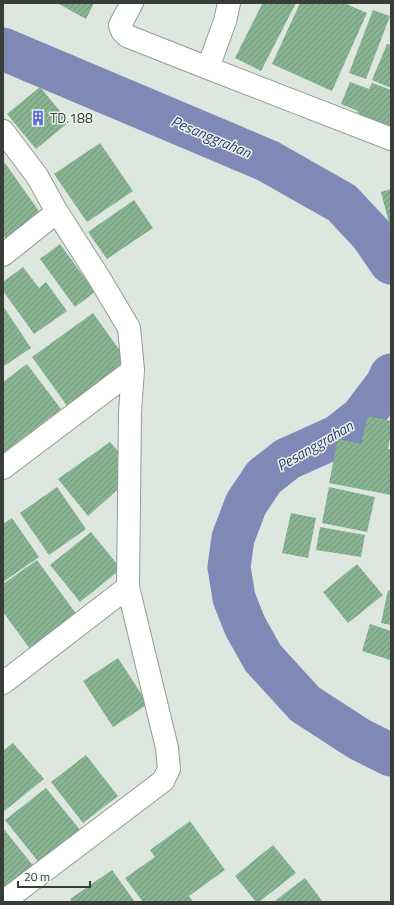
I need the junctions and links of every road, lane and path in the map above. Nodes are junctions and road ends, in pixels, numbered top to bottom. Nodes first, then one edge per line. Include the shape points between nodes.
1 (132, 3) edge
2 (229, 3) edge
3 (208, 68) junction
4 (3, 131) edge
5 (391, 139) edge
6 (57, 212) junction
7 (3, 255) edge
8 (133, 370) junction
9 (3, 468) edge
10 (128, 587) junction
11 (3, 683) edge
12 (3, 902) edge

1 - 3 street via 120,24 127,36
2 - 3 street via 225,22
3 - 5 street
4 - 6 street via 37,176
6 - 7 street
6 - 8 street via 129,328
8 - 9 street
8 - 10 street via 130,412
10 - 11 street
10 - 12 street via 167,748 169,769 163,781

